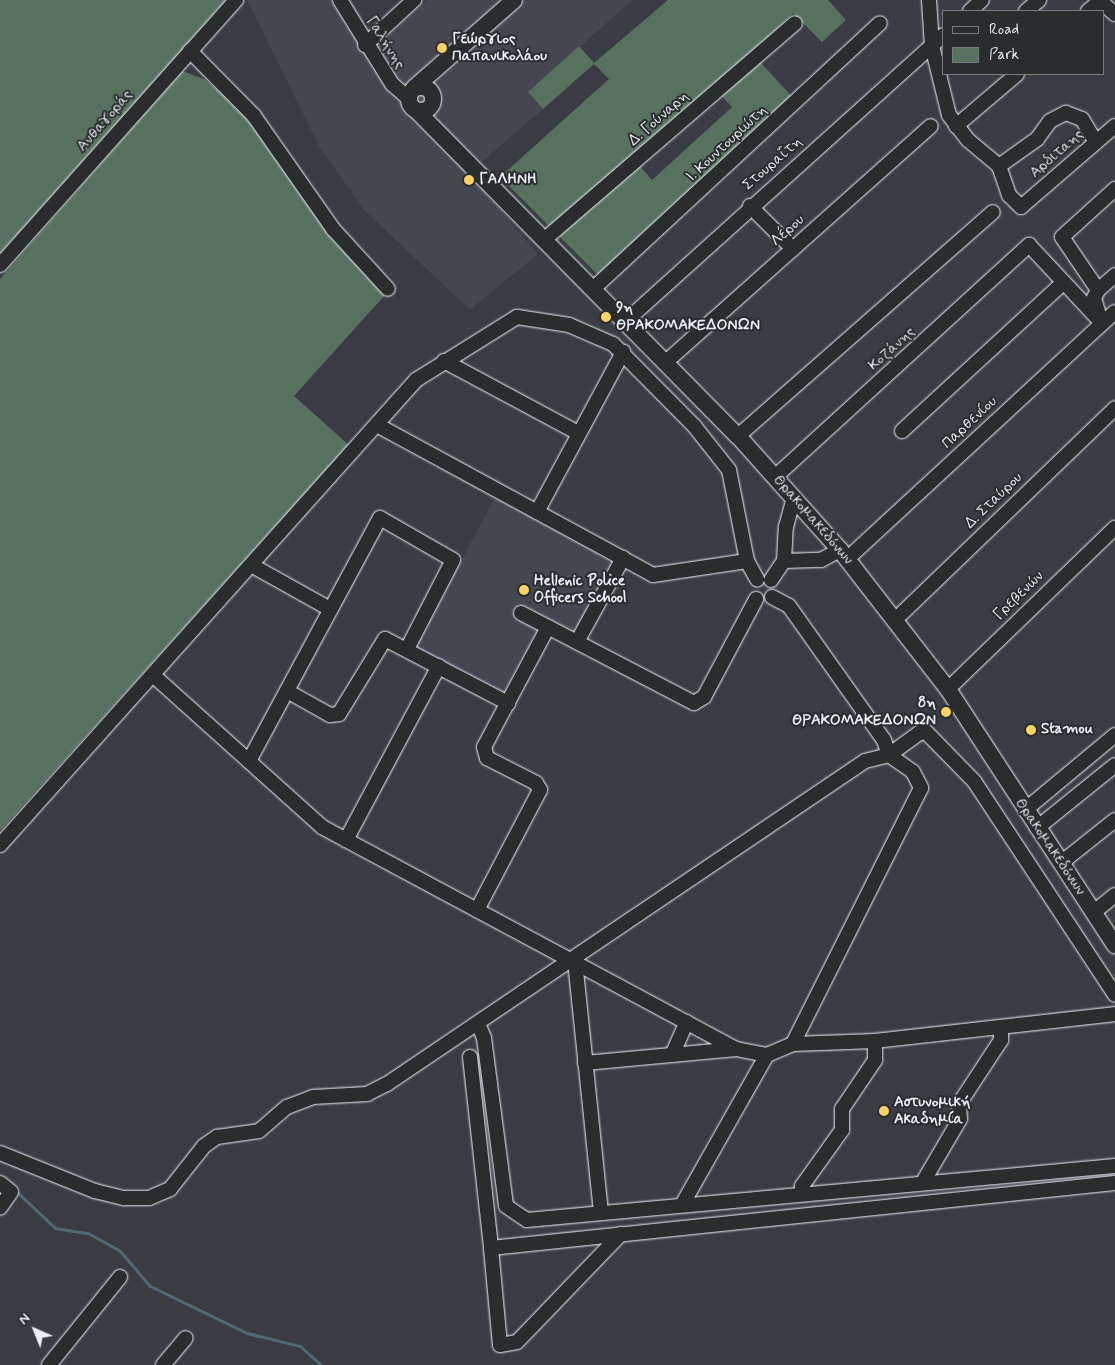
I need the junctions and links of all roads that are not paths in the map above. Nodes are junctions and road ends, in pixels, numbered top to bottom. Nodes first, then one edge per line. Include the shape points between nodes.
1 (236, 0) edge
2 (340, 0) edge
3 (414, 0) edge
4 (514, 0) edge
5 (930, 0) edge
6 (982, 0) edge
7 (1039, 0) edge
8 (1101, 0) edge
9 (971, 10) edge
10 (1027, 10) edge
11 (1089, 10) edge
12 (1115, 14) edge
13 (795, 24) dead end
14 (880, 24) dead end
15 (942, 37) edge
16 (365, 46) junction
17 (932, 46) junction
18 (190, 51) junction
19 (442, 63) junction
20 (953, 75) edge
21 (1015, 75) edge
22 (944, 83) junction
23 (432, 98) junction
24 (413, 99) junction
25 (931, 126) dead end
26 (956, 126) junction
27 (1115, 126) edge
28 (1096, 142) junction
29 (451, 144) junction
30 (999, 166) junction
31 (1115, 189) edge
32 (750, 206) junction
33 (993, 212) dead end
34 (545, 239) junction
35 (793, 249) junction
36 (0, 265) edge
37 (1063, 283) junction
38 (1108, 286) edge
39 (595, 287) junction
40 (388, 288) dead end
41 (1115, 312) edge
42 (626, 320) junction
43 (1102, 323) junction
44 (623, 352) junction
45 (444, 361) junction
46 (667, 361) junction
47 (1115, 408) edge
48 (377, 425) junction
49 (902, 430) dead end
50 (578, 432) junction
51 (738, 436) junction
52 (776, 476) junction
53 (794, 498) junction
54 (537, 512) junction
55 (1115, 528) edge
56 (844, 555) junction
57 (623, 558) junction
58 (747, 561) junction
59 (784, 561) junction
60 (253, 566) junction
61 (764, 579) junction
62 (772, 597) junction
63 (756, 599) junction
64 (330, 608) junction
65 (521, 613) dead end
66 (896, 619) junction
67 (548, 627) junction
68 (577, 642) junction
69 (407, 649) junction
70 (439, 666) junction
71 (154, 676) junction
72 (948, 689) junction
73 (287, 691) junction
74 (508, 703) junction
75 (1115, 734) edge
76 (889, 755) junction
77 (249, 761) junction
78 (1115, 765) edge
79 (1025, 810) junction
80 (1115, 820) edge
81 (1037, 828) junction
82 (346, 840) junction
83 (0, 845) edge
84 (1061, 863) junction
85 (1115, 895) edge
86 (477, 910) junction
87 (1094, 912) junction
88 (1111, 928) edge
89 (1115, 946) edge
90 (575, 961) junction
91 (1115, 995) edge
92 (1115, 1014) edge
93 (688, 1022) junction
94 (479, 1026) junction
95 (1001, 1028) junction
96 (875, 1041) junction
97 (793, 1044) junction
98 (736, 1049) junction
99 (767, 1054) junction
100 (672, 1055) junction
101 (470, 1057) dead end
102 (585, 1063) junction
103 (0, 1153) edge
104 (1115, 1166) edge
105 (923, 1182) junction
106 (0, 1183) edge
107 (1115, 1183) edge
108 (802, 1192) junction
109 (682, 1205) junction
110 (0, 1208) edge
111 (601, 1211) junction
112 (621, 1234) junction
113 (491, 1248) junction
114 (120, 1277) dead end
115 (186, 1338) dead end
116 (49, 1365) edge
117 (163, 1365) edge

1 - 18 street, Ανθαγοράς
2 - 16 street, Γαλήνης
3 - 16 street
4 - 19 main road
5 - 17 street
6 - 9 street
7 - 10 street
8 - 11 street
8 - 12 street
13 - 34 street, Δ. Γούναρη
14 - 39 street, Ι. Κουντουριώτη
15 - 17 street, Στουραΐτη
16 - 24 street, Γαλήνης via 392,84
17 - 22 street
17 - 32 street, Στουραΐτη
18 - 36 street, Ανθαγοράς
18 - 40 street via 254,116 333,229
19 - 23 main road
19 - 24 main road
20 - 22 street
21 - 26 street
22 - 26 street via 945,106
23 - 24 main road
23 - 24 main road via 426,87
23 - 29 main road, Θρακομακεδόνων
24 - 29 main road, Θρακομακεδόνων
25 - 35 street, Λέρου
26 - 30 street
27 - 28 street, Αρδιταης
28 - 30 street via 1082,119 1066,113 1050,121 1037,139
28 - 30 street, Αρδιταης via 1021,207 1009,194
29 - 34 main road, Θρακομακεδόνων
31 - 38 street via 1062,237
32 - 35 street
32 - 42 street, Στουραΐτη
33 - 51 street
34 - 39 main road, Θρακομακεδόνων
35 - 46 street, Λέρου
37 - 43 street
37 - 49 street
37 - 52 street, Κοζάνης via 1029,245
38 - 43 street via 1095,307
39 - 42 main road, Θρακομακεδόνων
41 - 43 street, Παρθενίου
42 - 46 main road, Θρακομακεδόνων
43 - 56 street, Παρθενίου
44 - 45 street via 580,329 522,316
44 - 50 street
44 - 58 street via 726,464
45 - 48 street via 422,375
45 - 50 street
46 - 51 main road, Θρακομακεδόνων
47 - 66 street, Δ. Σταύρου
48 - 54 street
48 - 60 street
50 - 54 street
51 - 52 main road, Θρακομακεδόνων
52 - 53 main road, Θρακομακεδόνων
53 - 56 main road, Θρακομακεδόνων
53 - 59 street via 786,527
54 - 57 street
55 - 72 street, Γρεβενών
56 - 59 street, Παρθενίου via 821,560
56 - 66 main road, Θρακομακεδόνων
57 - 58 street via 659,576
57 - 68 street
58 - 61 street
59 - 61 street
60 - 64 street
60 - 71 street
61 - 62 street via 775,586
61 - 63 street via 752,588
62 - 63 street
62 - 76 street via 789,606 884,740
63 - 68 street via 704,697 694,703
64 - 69 street via 380,518 405,531 453,560
64 - 73 street
65 - 67 street
66 - 72 main road, Θρακομακεδόνων
67 - 68 street
67 - 74 street
69 - 70 street
69 - 73 street via 381,640 339,714 330,715
70 - 74 street
70 - 82 street
71 - 77 street
71 - 83 street
72 - 79 main road, Θρακομακεδόνων
73 - 77 street
74 - 86 street via 484,747 484,755 536,783 540,790
75 - 79 street
76 - 90 street via 865,761
76 - 91 street via 919,733 926,732 974,782
76 - 97 street via 913,772 921,788
77 - 82 street via 314,820
78 - 81 street
79 - 81 main road, Θρακομακεδόνων
80 - 84 street
81 - 84 main road, Θρακομακεδόνων
82 - 86 street
84 - 87 main road, Θρακομακεδόνων
85 - 87 street
86 - 90 street
87 - 88 main road, Θρακομακεδόνων
88 - 89 main road, Θρακομακεδόνων
90 - 93 street
90 - 94 street
90 - 102 street
92 - 95 street
93 - 98 street
93 - 100 street
94 - 103 street via 367,1094 313,1097 287,1107 259,1131 210,1141 170,1189 149,1198 95,1191
94 - 111 street via 506,1206 527,1220
95 - 96 street
95 - 105 street via 1001,1040 959,1104 960,1119
96 - 97 street
96 - 108 street via 875,1060 842,1109 842,1130 802,1186
97 - 99 street
98 - 99 street
98 - 100 street
99 - 109 street
100 - 102 street
101 - 113 street
102 - 111 street
104 - 105 street
105 - 108 street
106 - 110 street via 11,1192
107 - 112 street
108 - 109 street
109 - 111 street
112 - 113 street
112 - 113 street via 517,1342 500,1345
114 - 116 street
115 - 117 street

